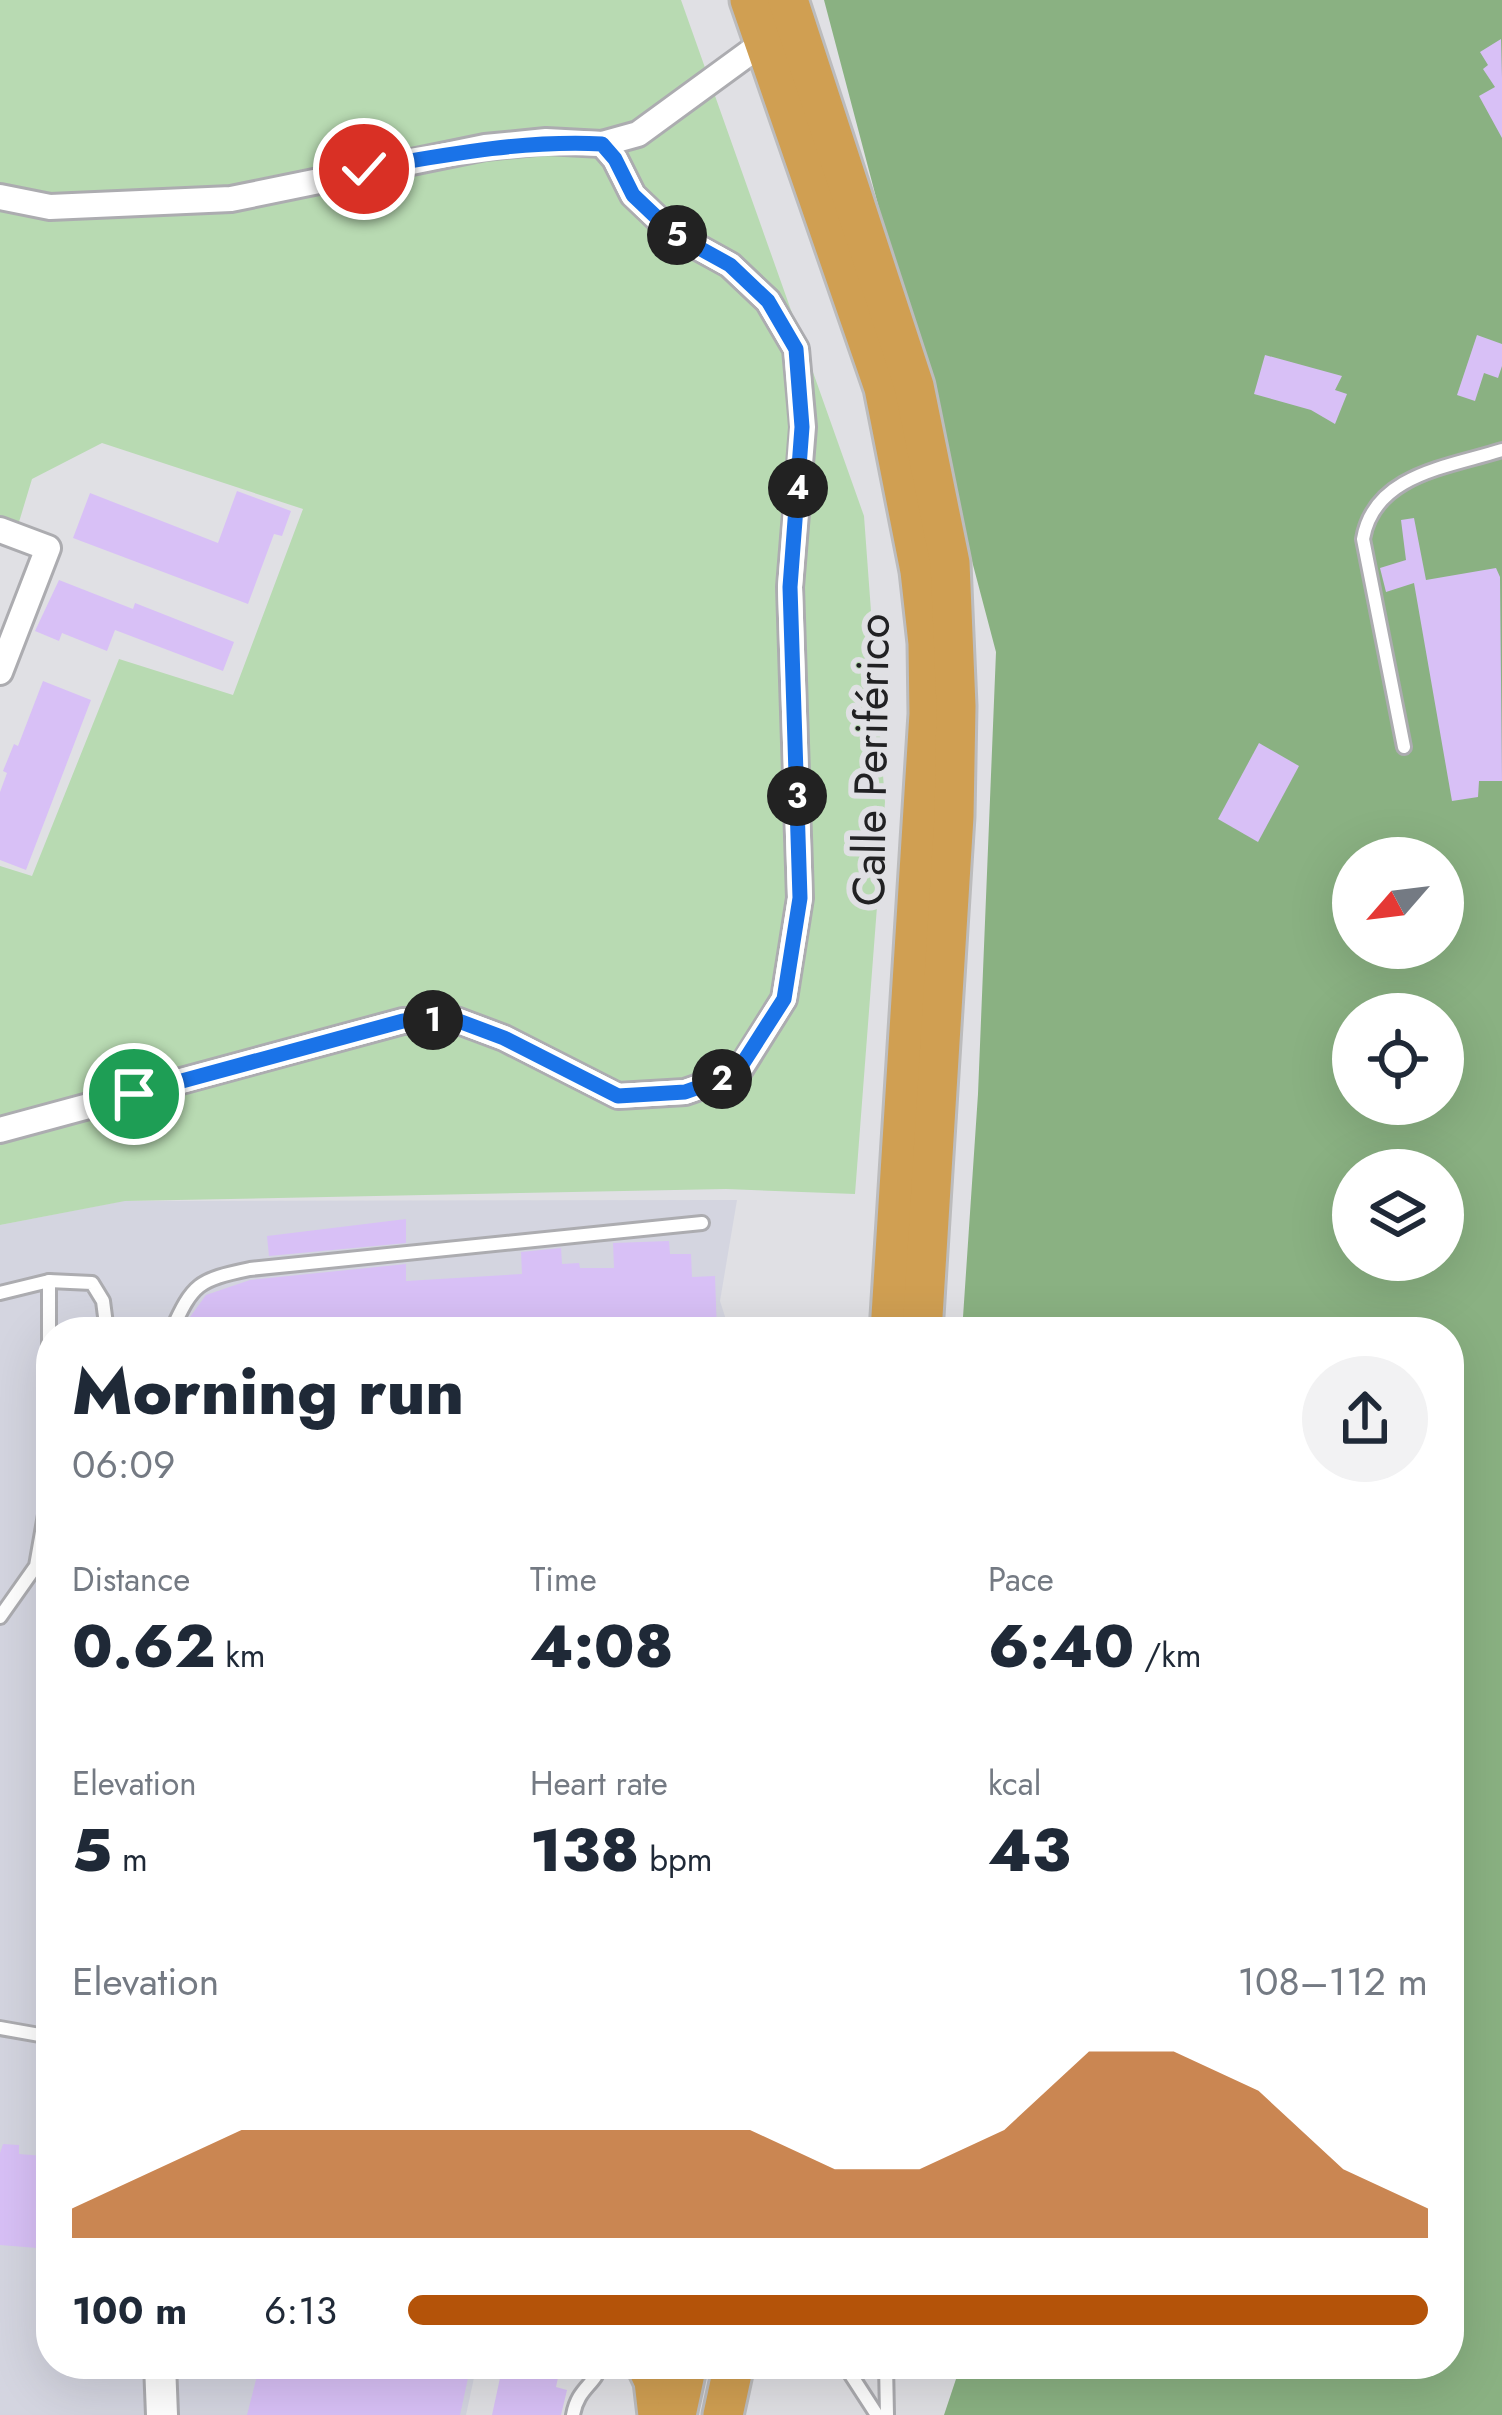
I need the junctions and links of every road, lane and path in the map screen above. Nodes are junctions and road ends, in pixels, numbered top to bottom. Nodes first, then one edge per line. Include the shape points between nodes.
1 (750, 0) edge
2 (788, 0) edge
3 (802, 0) edge
4 (764, 41) junction
5 (810, 65) junction
6 (602, 144) junction
7 (0, 197) edge
8 (1502, 450) edge
9 (0, 530) edge
10 (0, 672) edge
11 (1405, 747) dead end
12 (0, 1130) edge
13 (702, 1223) dead end
14 (50, 1282) junction
15 (0, 1293) edge
16 (50, 1317) edge
17 (106, 1317) edge
18 (178, 1317) edge
19 (891, 1317) edge
20 (923, 1317) edge
21 (36, 1566) edge
22 (0, 1617) edge
23 (0, 2028) edge
24 (36, 2034) edge
25 (161, 2379) edge
26 (592, 2379) edge
27 (654, 2379) edge
28 (684, 2379) edge
29 (731, 2379) edge
30 (854, 2379) edge
31 (886, 2379) edge
32 (162, 2415) edge
33 (573, 2415) edge
34 (658, 2415) edge
35 (676, 2415) edge
36 (723, 2415) edge
37 (877, 2415) edge
38 (886, 2415) edge

1 - 4 highway, Calle Periférico
2 - 5 highway, Calle Periférico
3 - 5 highway
4 - 6 street via 638,134
4 - 19 highway, Calle Periférico via 884,388 928,643
5 - 20 highway, Calle Periférico via 914,386 950,563 954,816
6 - 7 street via 485,147 231,199 50,207
6 - 12 street via 633,195 674,234 730,265 768,301 796,349 802,427 790,587 800,898 784,999 736,1074 685,1092 618,1096 456,1020 403,1021
8 - 11 lane via 1412,478 1384,494 1367,518 1363,539
9 - 10 street via 48,548
13 - 18 lane via 250,1269 211,1277 188,1294
14 - 15 lane
14 - 16 lane
14 - 17 lane via 92,1283
21 - 22 lane
23 - 24 lane
25 - 32 street
26 - 33 lane
27 - 34 highway
28 - 35 highway
29 - 36 highway
30 - 37 lane
31 - 38 lane

